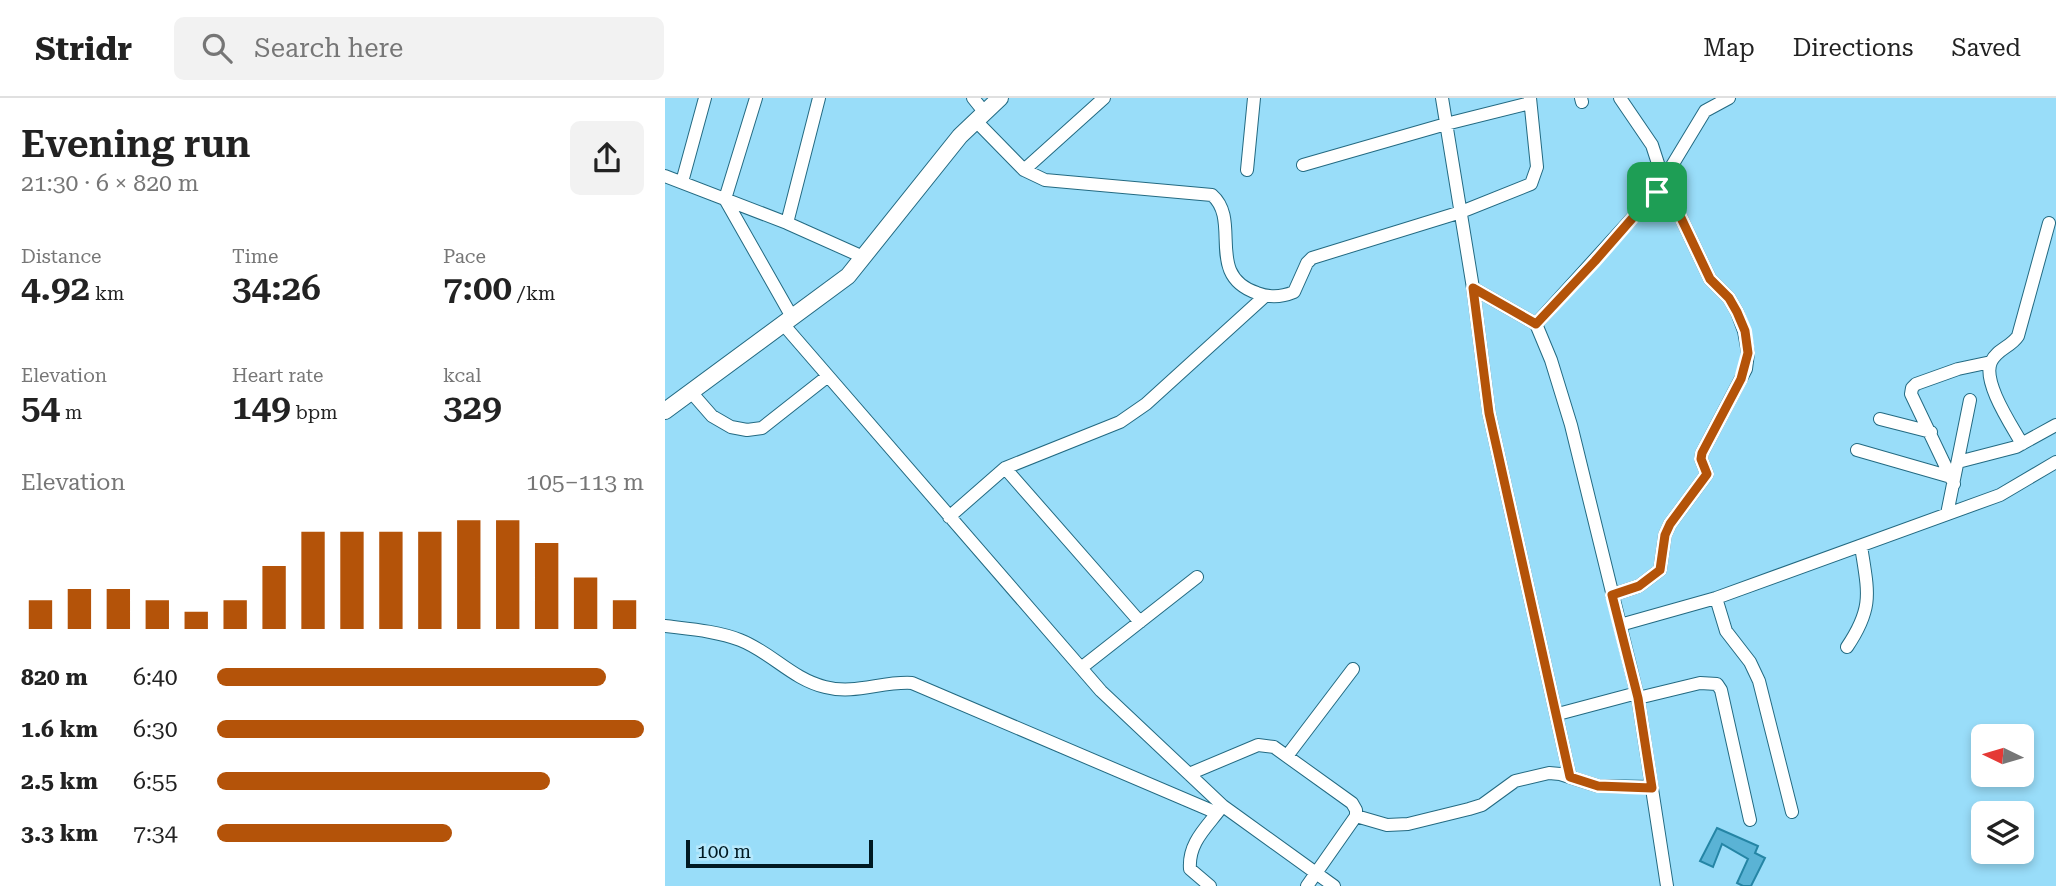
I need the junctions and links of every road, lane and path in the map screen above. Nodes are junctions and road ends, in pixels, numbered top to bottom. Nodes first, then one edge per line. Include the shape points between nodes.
1 (705, 98) edge
2 (756, 98) edge
3 (819, 98) edge
4 (972, 98) edge
5 (1000, 98) edge
6 (1104, 98) edge
7 (1254, 98) edge
8 (1441, 98) edge
9 (1620, 98) edge
10 (1729, 98) edge
11 (1530, 101) edge
12 (980, 117) junction
13 (1446, 124) junction
14 (1303, 165) dead end
15 (1024, 170) junction
16 (1247, 170) dead end
17 (665, 176) edge
18 (682, 182) junction
19 (1664, 182) junction
20 (725, 199) junction
21 (1461, 212) junction
22 (787, 223) junction
23 (2049, 223) dead end
24 (863, 257) junction
25 (1473, 288) junction
26 (1265, 296) junction
27 (788, 320) junction
28 (1536, 324) junction
29 (1991, 362) junction
30 (828, 376) junction
31 (691, 392) junction
32 (1970, 400) dead end
33 (665, 411) edge
34 (1880, 419) dead end
35 (2056, 425) edge
36 (1931, 432) junction
37 (2022, 444) junction
38 (1857, 450) dead end
39 (1958, 462) junction
40 (2056, 462) edge
41 (1005, 468) junction
42 (1952, 481) junction
43 (1947, 514) junction
44 (949, 517) junction
45 (1861, 547) junction
46 (1197, 577) dead end
47 (1612, 595) junction
48 (1716, 598) junction
49 (1140, 622) junction
50 (1620, 625) junction
51 (665, 626) edge
52 (1847, 647) dead end
53 (1081, 668) junction
54 (1353, 669) dead end
55 (1637, 696) junction
56 (1558, 714) junction
57 (1287, 756) junction
58 (1189, 774) junction
59 (1570, 777) junction
60 (1652, 788) junction
61 (1220, 809) junction
62 (1792, 812) dead end
63 (1356, 816) junction
64 (1750, 820) dead end
65 (1316, 873) junction
66 (1210, 886) edge
67 (1307, 886) edge
68 (1334, 886) edge
69 (1667, 886) edge

1 - 18 street
2 - 20 street
3 - 22 street
4 - 12 street
5 - 12 street
6 - 15 street
7 - 16 street
8 - 13 street
9 - 19 street via 1652,145
10 - 19 street via 1705,111
11 - 13 street
11 - 21 street via 1537,167 1531,184
12 - 15 street
12 - 24 street
13 - 14 street
13 - 21 street
15 - 26 street via 1045,180 1212,195 1223,212 1229,270 1250,291
17 - 18 street
18 - 20 street
19 - 28 street
19 - 47 street via 1710,279 1737,312 1748,353 1741,379 1702,453 1707,474 1665,535 1660,570 1639,586
20 - 22 street
20 - 27 street
21 - 25 street
21 - 26 street via 1312,258 1294,292
22 - 24 street
23 - 29 street via 2018,336
24 - 27 street via 848,276
25 - 28 street
25 - 56 street via 1489,413
26 - 41 street via 1120,422
27 - 30 street
27 - 31 street
28 - 47 street via 1571,425
29 - 36 street via 1958,369 1912,388
29 - 37 street via 1989,380
30 - 31 street via 762,428 747,430 712,416
30 - 44 street
31 - 33 street
32 - 39 street
34 - 36 street
35 - 37 street
36 - 42 street
37 - 39 street
38 - 42 street
39 - 42 street
40 - 43 street via 2009,491
41 - 44 street
41 - 49 street
42 - 43 street
43 - 45 street
44 - 53 street
45 - 48 street
45 - 52 street via 1869,594 1867,610
46 - 49 street
47 - 50 street
48 - 50 street
48 - 62 street via 1726,631 1759,681
49 - 53 street
50 - 55 street
51 - 61 street via 739,640 790,673 824,687 865,689 912,683
53 - 58 street
54 - 57 street
55 - 56 street
55 - 60 street
55 - 64 street via 1700,683 1717,684
56 - 59 street
57 - 58 street via 1275,747 1258,745
57 - 63 street via 1352,803
58 - 61 street
59 - 60 street via 1598,786
59 - 63 street via 1531,776 1515,781 1482,805 1408,824 1387,825
60 - 69 street
61 - 65 street
61 - 66 street via 1189,856 1190,869
63 - 65 street
65 - 67 street
65 - 68 street

